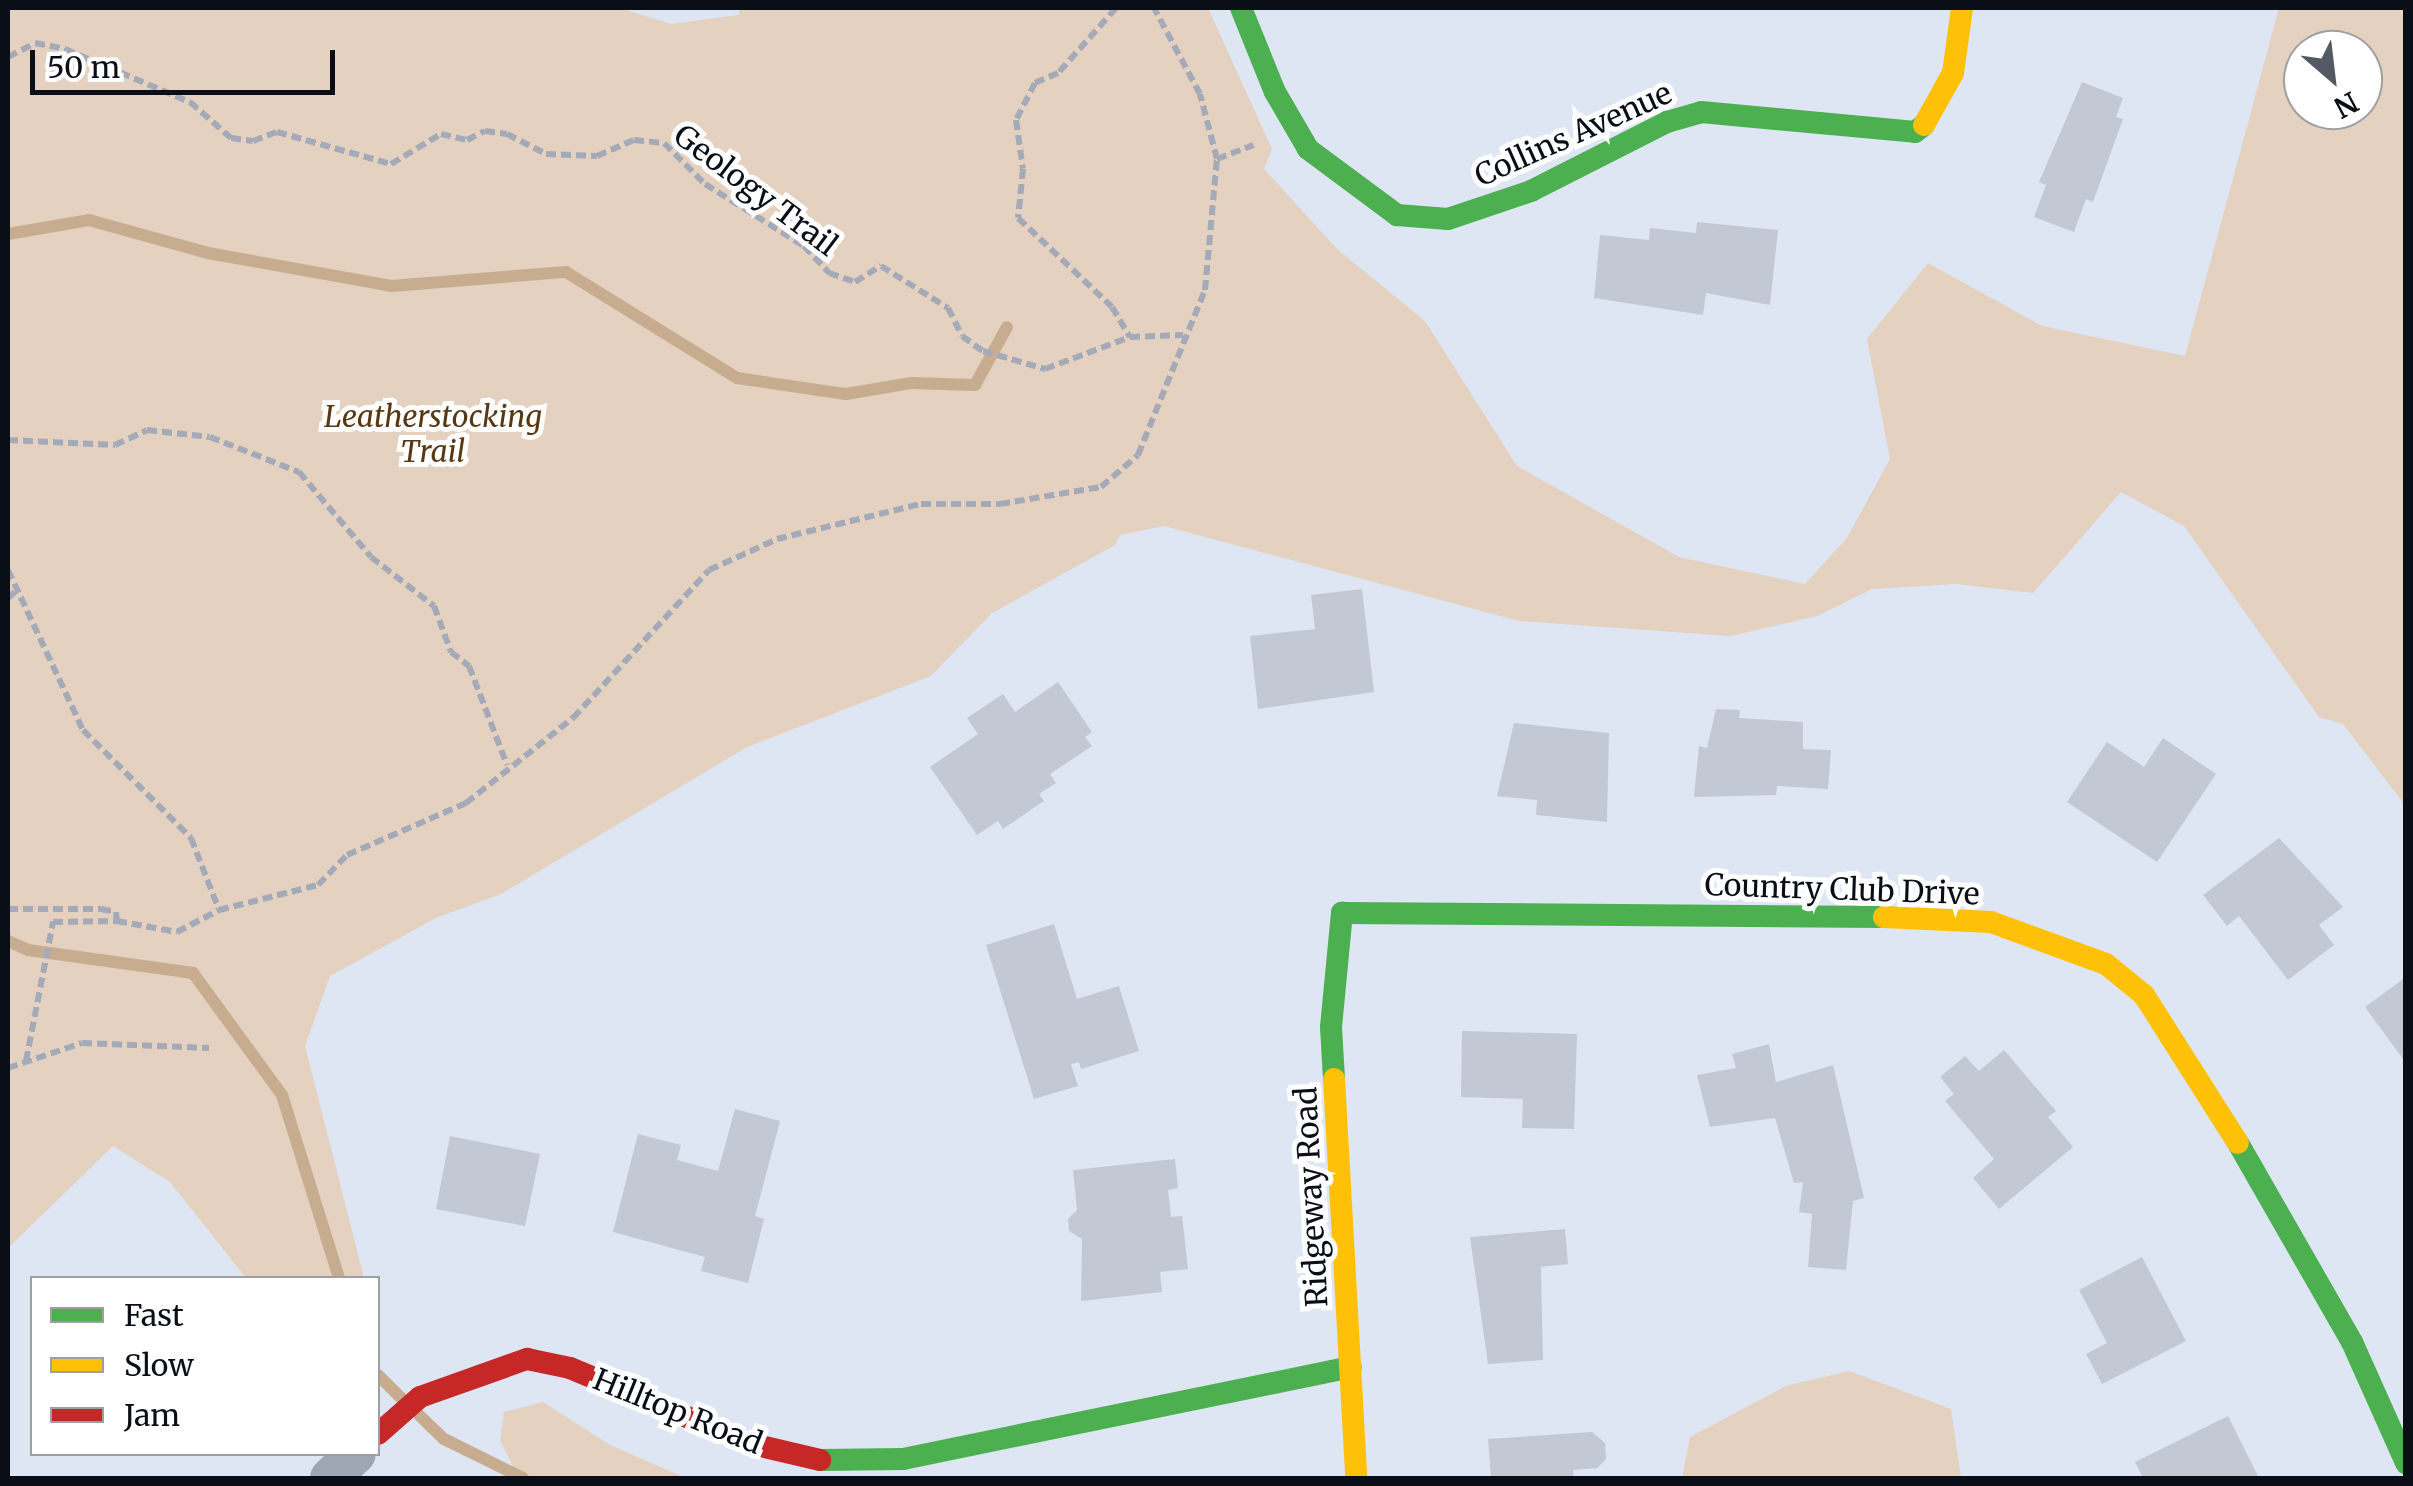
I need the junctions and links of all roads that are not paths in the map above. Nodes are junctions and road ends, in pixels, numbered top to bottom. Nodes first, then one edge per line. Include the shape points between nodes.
1 (1241, 8) edge
2 (1962, 8) edge
3 (1342, 913) joint
4 (1350, 1367) junction
5 (383, 1429) edge
6 (354, 1456) edge
7 (2406, 1463) edge
8 (330, 1478) edge
9 (1356, 1478) edge

1 - 2 street, Collins Avenue via 1275,92 1308,149 1397,214 1448,219 1531,191 1667,122 1701,112 1915,132 1932,119 1953,73
3 - 4 street, Ridgeway Road via 1331,1027
3 - 7 street, Country Club Drive via 1825,914 1991,922 2106,964 2144,995 2273,1198 2352,1342
4 - 5 street, Hilltop Road via 903,1459 830,1462 752,1444 570,1368 527,1359 420,1396
4 - 9 street, Ridgeway Road
6 - 8 street

